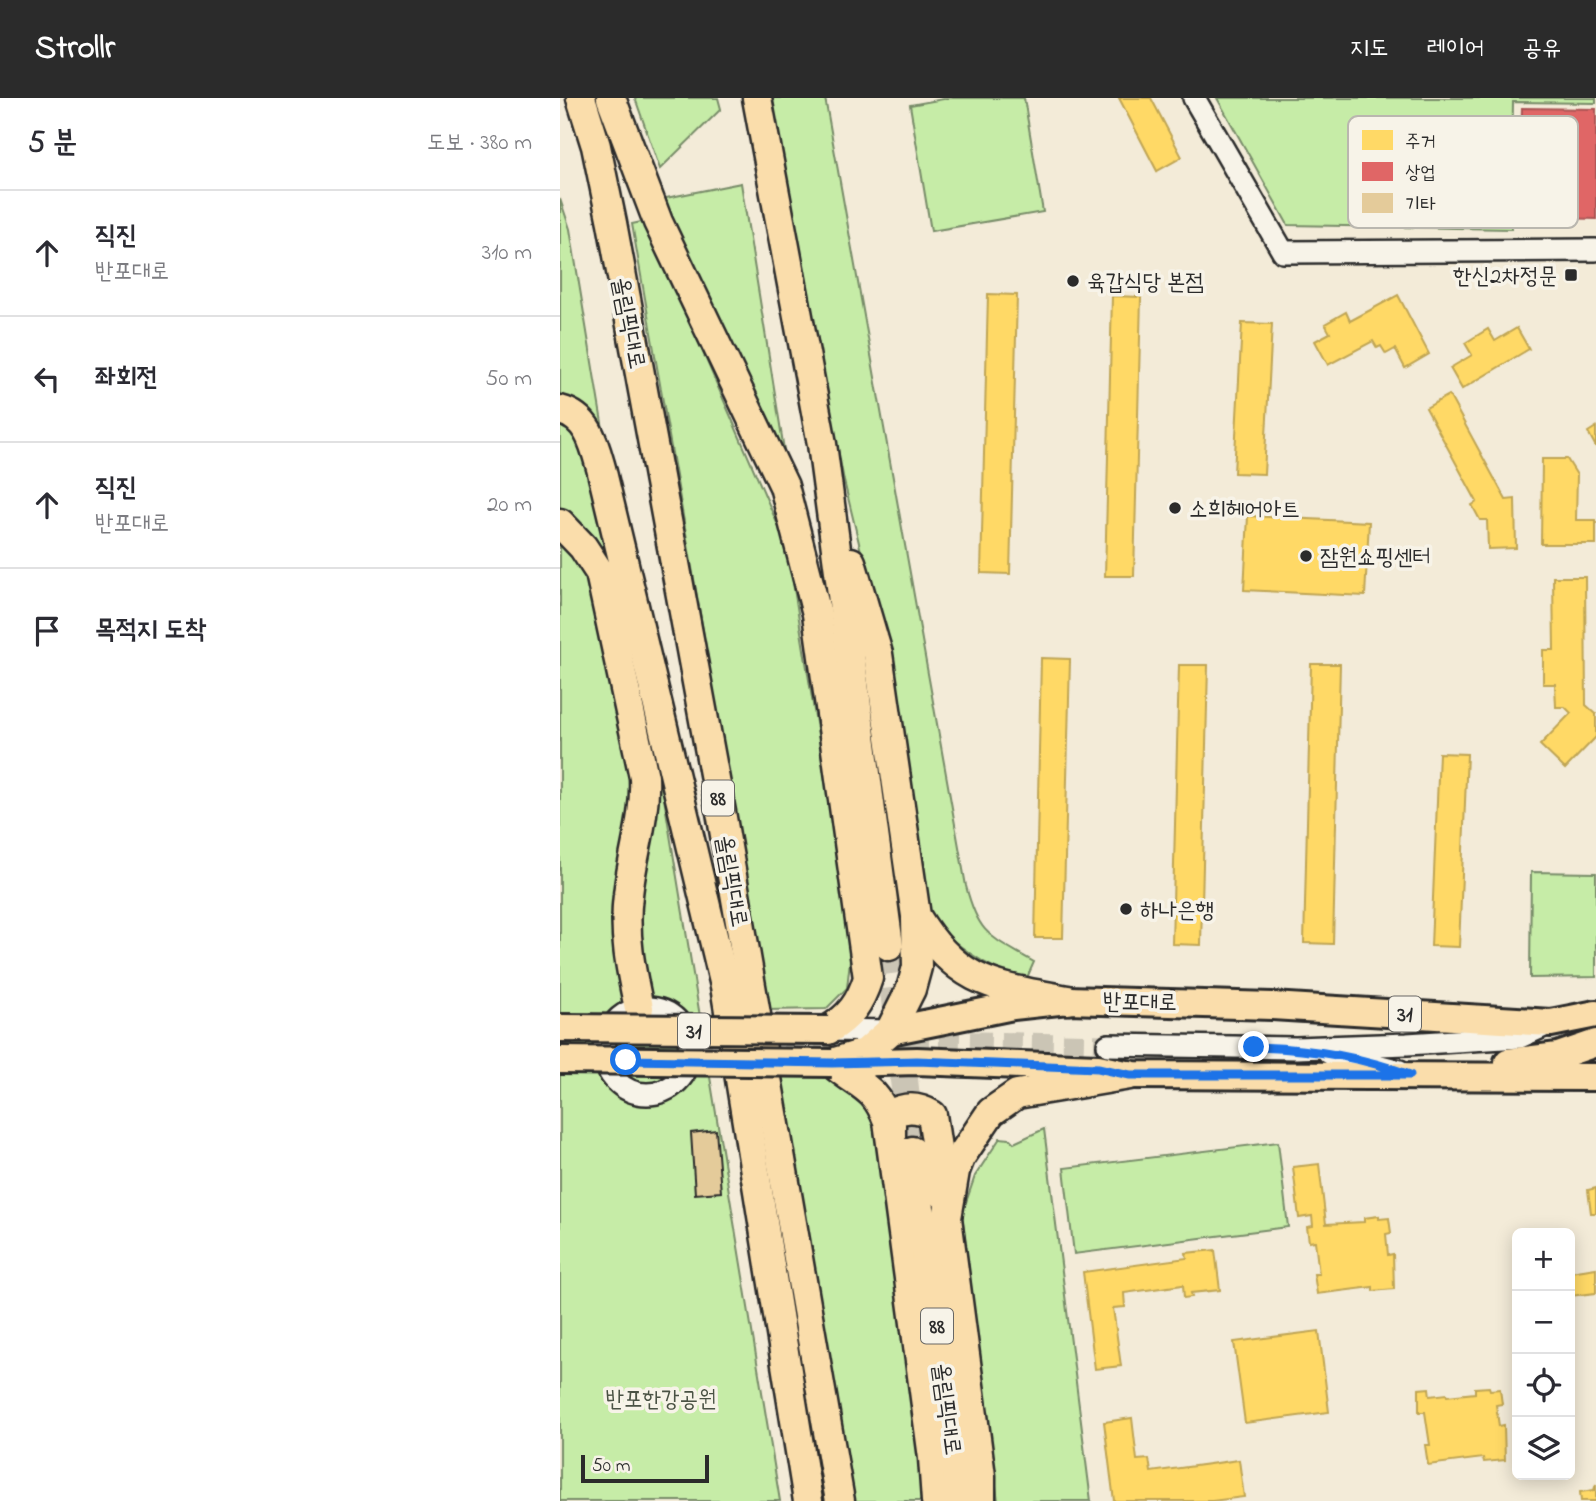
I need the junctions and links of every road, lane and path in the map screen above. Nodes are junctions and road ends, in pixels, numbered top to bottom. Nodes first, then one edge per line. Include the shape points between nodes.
1 (581, 98) edge
2 (611, 98) edge
3 (757, 98) edge
4 (1194, 98) edge
5 (1596, 250) edge
6 (560, 410) edge
7 (825, 471) junction
8 (560, 523) edge
9 (916, 916) junction
10 (889, 946) tunnel mouth
11 (918, 951) junction
12 (866, 963) junction
13 (725, 986) junction
14 (1068, 999) junction
15 (639, 1008) junction
16 (1596, 1014) edge
17 (1551, 1023) junction
18 (560, 1028) edge
19 (828, 1030) junction
20 (890, 1031) junction
21 (1596, 1042) edge
22 (1108, 1045) tunnel mouth
23 (1296, 1048) junction
24 (560, 1060) edge
25 (832, 1063) junction
26 (1130, 1075) junction
27 (1410, 1075) junction
28 (1460, 1076) junction
29 (1596, 1077) edge
30 (901, 1148) junction
31 (785, 1184) junction
32 (947, 1218) junction
33 (807, 1317) junction
34 (808, 1501) edge
35 (820, 1501) edge
36 (840, 1501) edge
37 (936, 1501) edge
38 (961, 1501) edge
39 (981, 1501) edge

1 - 31 highway, 올림픽대로 / 88 via 596,146 616,247
2 - 12 highway via 658,222 785,486 817,614
3 - 7 highway
4 - 5 street via 1283,252
6 - 13 highway via 584,424 594,441
7 - 9 highway via 878,654
7 - 10 highway
8 - 15 highway via 600,573 644,777 645,807 627,912 628,955
9 - 11 highway
9 - 14 highway via 934,944 970,974 1010,991
11 - 12 highway via 907,971 895,978 880,978
11 - 20 highway via 911,989
12 - 19 highway via 868,978 855,1008
13 - 31 highway
13 - 34 highway
14 - 17 main road, 반포대로 / 31 via 1265,1005
14 - 20 main road, 반포대로 / 31
15 - 15 street via 627,1012 610,1030 604,1058 615,1080 629,1091 663,1092 684,1075 689,1063 688,1037 664,1011
16 - 17 main road, 반포대로 / 31
17 - 21 main road, 31
17 - 23 street via 1520,1037
18 - 19 main road, 반포대로 / 31, bridge
19 - 20 street, 반포대로 / 31
20 - 25 highway via 865,1053
21 - 28 main road, 31 via 1558,1056 1486,1065
22 - 23 street, 반포대로
23 - 27 street
24 - 25 main road, 31, bridge
25 - 26 main road, 31 via 931,1061 1098,1068
25 - 30 highway via 848,1078 873,1090
26 - 27 main road, 31
26 - 32 highway via 1028,1089 1002,1104 960,1158
27 - 28 main road, 31
28 - 29 main road, 31
30 - 32 highway via 891,1114 912,1108 932,1115
30 - 37 highway
30 - 38 highway, 올림픽대로 / 88
31 - 33 highway, 올림픽대로 / 88
32 - 39 highway
33 - 35 highway
33 - 36 highway, 올림픽대로 / 88

